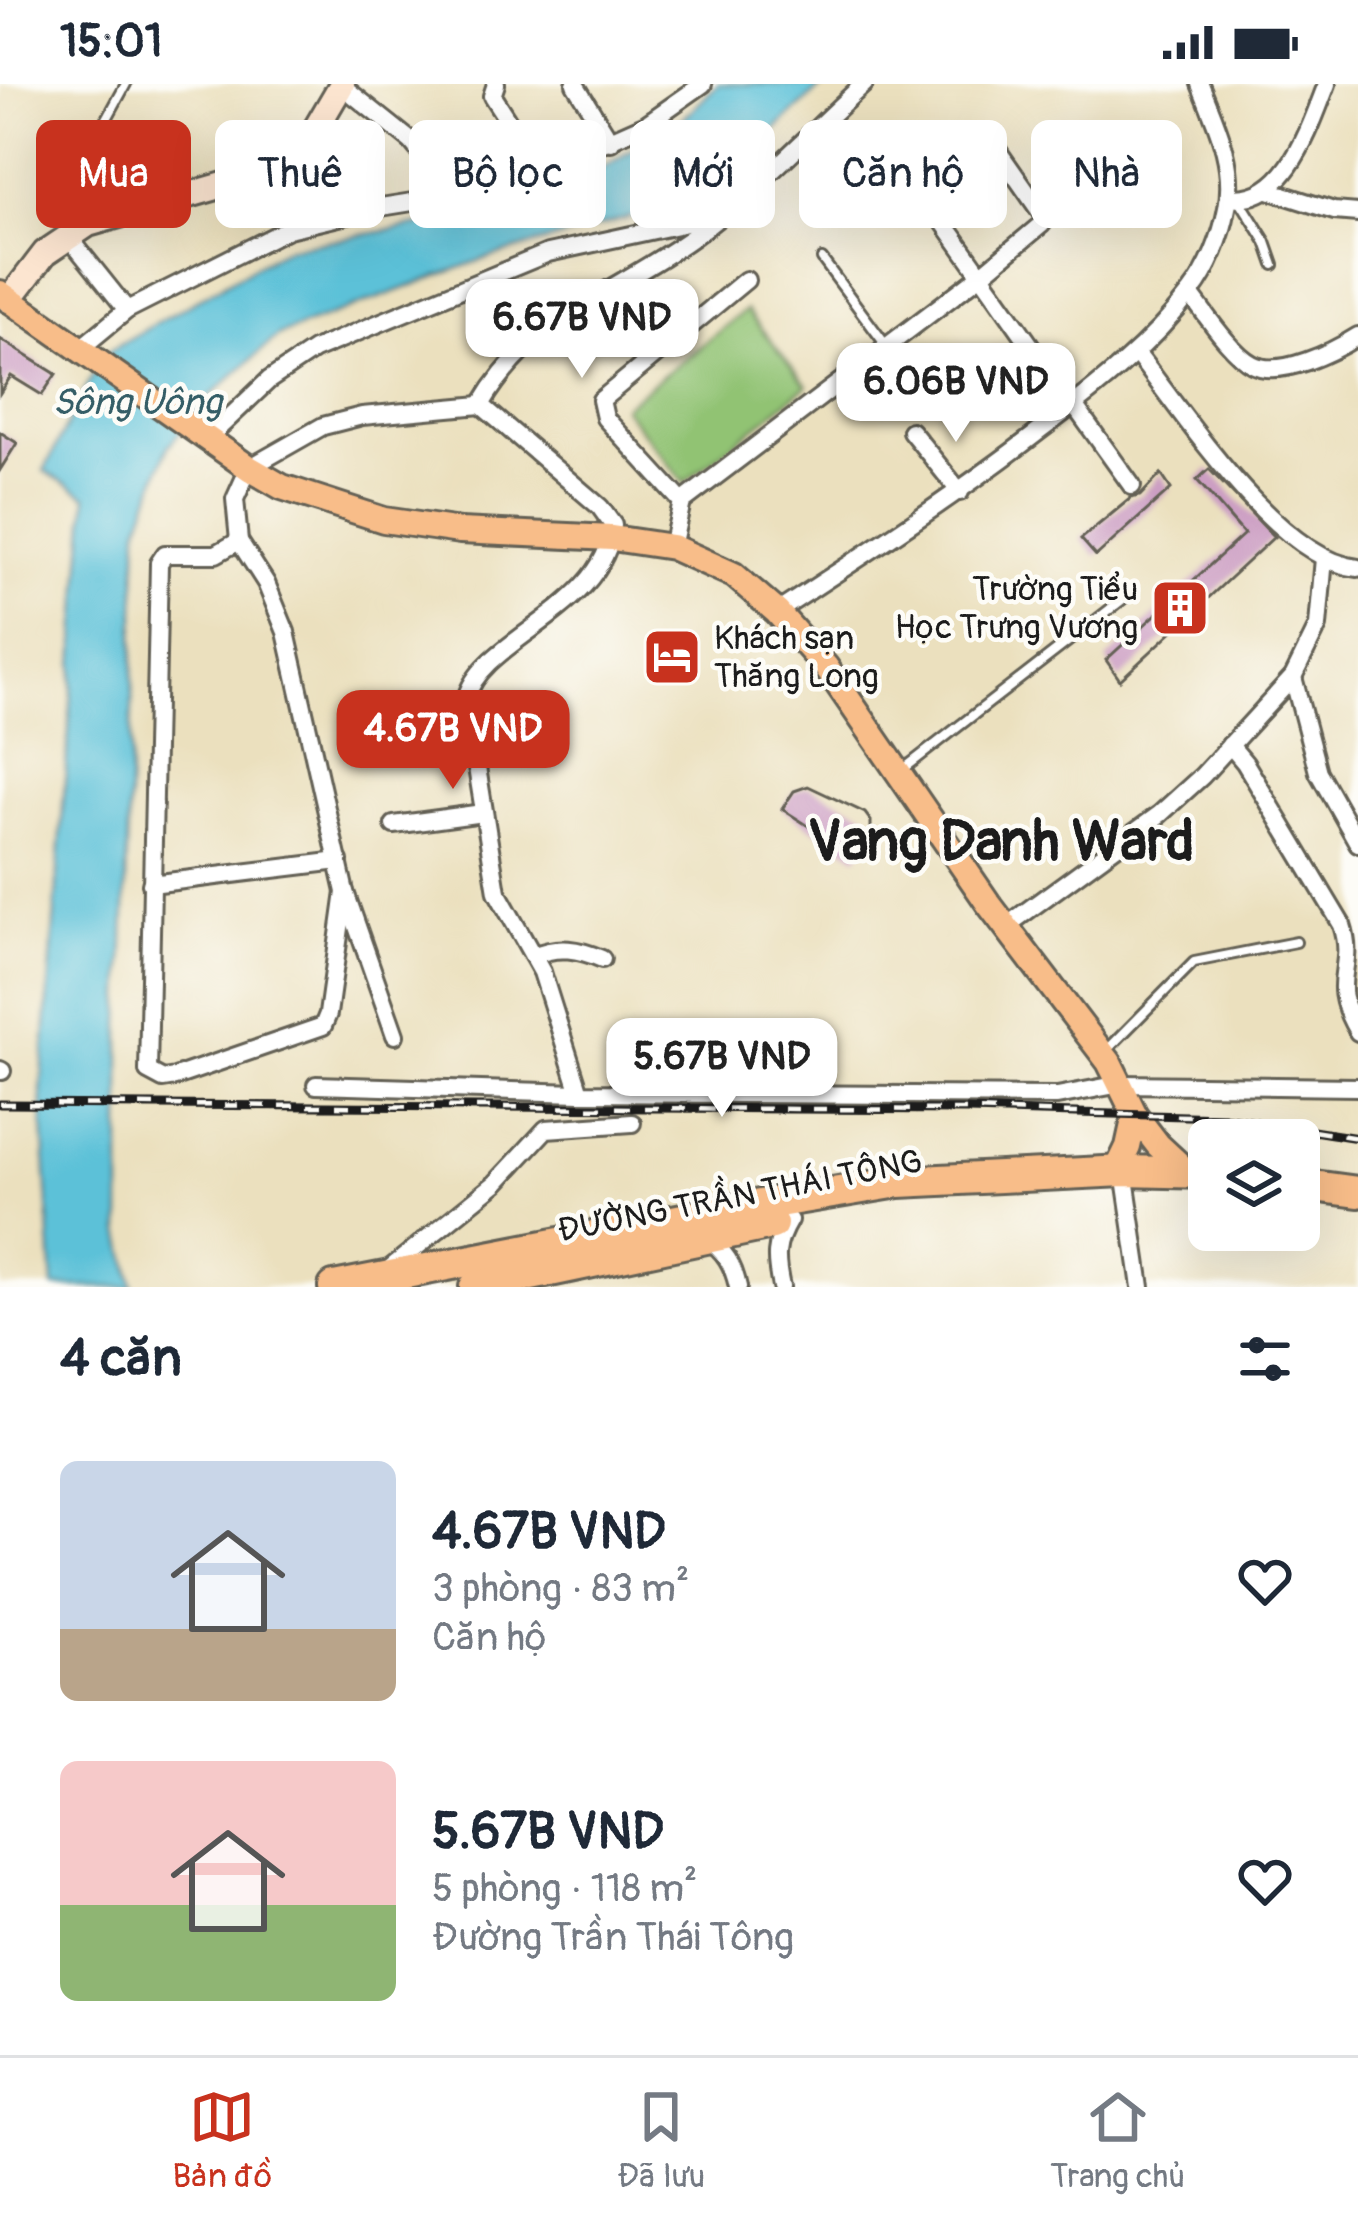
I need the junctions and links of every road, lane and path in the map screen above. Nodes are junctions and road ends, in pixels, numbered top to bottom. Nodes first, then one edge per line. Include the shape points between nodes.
1 (126, 84) edge
2 (342, 84) edge
3 (496, 84) edge
4 (575, 84) edge
5 (703, 84) edge
6 (864, 84) edge
7 (1200, 84) edge
8 (1327, 84) edge
9 (106, 120) edge
10 (318, 120) edge
11 (507, 120) edge
12 (409, 139) edge
13 (611, 142) junction
14 (606, 144) edge
15 (775, 164) edge
16 (215, 188) edge
17 (1268, 190) junction
18 (1234, 197) junction
19 (1358, 213) edge
20 (293, 228) edge
21 (665, 228) edge
22 (703, 228) edge
23 (68, 235) junction
24 (822, 259) dead end
25 (1274, 265) dead end
26 (981, 275) junction
27 (746, 280) dead end
28 (1190, 294) junction
29 (5, 297) edge
30 (128, 310) junction
31 (1358, 337) edge
32 (886, 345) junction
33 (1136, 353) junction
34 (92, 355) junction
35 (1043, 363) dead end
36 (481, 405) junction
37 (1074, 405) junction
38 (911, 431) dead end
39 (203, 434) junction
40 (249, 468) junction
41 (1132, 486) dead end
42 (960, 492) junction
43 (682, 502) junction
44 (612, 538) junction
45 (239, 541) junction
46 (672, 547) junction
47 (1324, 558) junction
48 (1358, 568) edge
49 (1127, 596) dead end
50 (777, 613) junction
51 (1293, 677) junction
52 (1230, 745) junction
53 (897, 774) junction
54 (483, 813) junction
55 (394, 825) dead end
56 (1358, 843) edge
57 (339, 861) junction
58 (151, 884) junction
59 (345, 892) junction
60 (1005, 927) junction
61 (1296, 942) dead end
62 (533, 956) junction
63 (602, 959) dead end
64 (1358, 1032) edge
65 (395, 1035) dead end
66 (1103, 1055) junction
67 (316, 1084) dead end
68 (1121, 1084) junction
69 (1358, 1087) edge
70 (580, 1093) junction
71 (1135, 1114) junction
72 (632, 1123) dead end
73 (1188, 1166) edge
74 (1120, 1171) junction
75 (1188, 1172) edge
76 (1020, 1178) junction
77 (1320, 1187) edge
78 (1358, 1192) edge
79 (789, 1220) junction
80 (705, 1237) junction
81 (380, 1276) junction
82 (334, 1287) edge
83 (475, 1287) edge
84 (738, 1287) edge
85 (781, 1287) edge
86 (1141, 1287) edge

1 - 9 lane
2 - 10 street
2 - 12 street
3 - 11 street via 492,96
4 - 13 street
5 - 13 street
6 - 15 street
7 - 18 street
8 - 17 street via 1302,143
13 - 14 street
16 - 23 street
17 - 18 street
17 - 19 street
18 - 25 lane
18 - 28 street
20 - 30 street
21 - 39 street via 548,253 314,350
22 - 36 street via 568,313 502,368
23 - 29 street
23 - 30 street
24 - 32 lane
26 - 26 street via 1043,220 982,136 926,199
26 - 32 street
26 - 35 street
27 - 43 street via 601,400 605,418
28 - 31 street via 1257,366 1317,359
28 - 33 street
29 - 34 main road
30 - 34 street
32 - 43 street
33 - 37 street
33 - 47 street via 1253,500
34 - 39 main road
36 - 40 street via 341,420
36 - 44 street via 600,507
37 - 41 street
37 - 42 street
38 - 42 street
39 - 40 main road
40 - 44 main road via 282,488 384,520
40 - 45 street via 235,499
42 - 50 street
43 - 46 street
44 - 46 main road
44 - 54 street via 575,595 470,686 466,712
45 - 57 street via 286,632
45 - 58 street via 216,554 165,554 159,563
46 - 50 main road via 734,575
47 - 48 street
47 - 51 street via 1318,626
49 - 53 lane
50 - 53 main road via 826,667
51 - 52 street
51 - 56 street via 1318,772
52 - 60 street via 1160,814
52 - 64 street via 1342,925 1340,991
53 - 60 main road
54 - 55 street
54 - 62 street via 497,892
57 - 58 street
57 - 59 street
58 - 59 street via 146,1062 163,1079 323,1026
59 - 65 street
60 - 66 main road
61 - 66 lane via 1193,962
62 - 63 street via 562,949
62 - 70 street
66 - 68 main road
67 - 70 street
68 - 69 street
68 - 70 street via 1058,1096
68 - 71 main road
71 - 73 main road via 1158,1145
71 - 74 main road
72 - 81 street via 546,1130 496,1183
74 - 75 highway, ĐƯỜNG TRẦN THÁI TÔNG
74 - 76 highway, ĐƯỜNG TRẦN THÁI TÔNG
74 - 86 street
76 - 79 highway, ĐƯỜNG TRẦN THÁI TÔNG
76 - 81 highway, ĐƯỜNG TRẦN THÁI TÔNG via 899,1182
77 - 78 highway
79 - 80 highway, ĐƯỜNG TRẦN THÁI TÔNG
79 - 85 street via 774,1256
80 - 83 highway, ĐƯỜNG TRẦN THÁI TÔNG
80 - 84 street via 722,1249
81 - 82 highway, ĐƯỜNG TRẦN THÁI TÔNG

